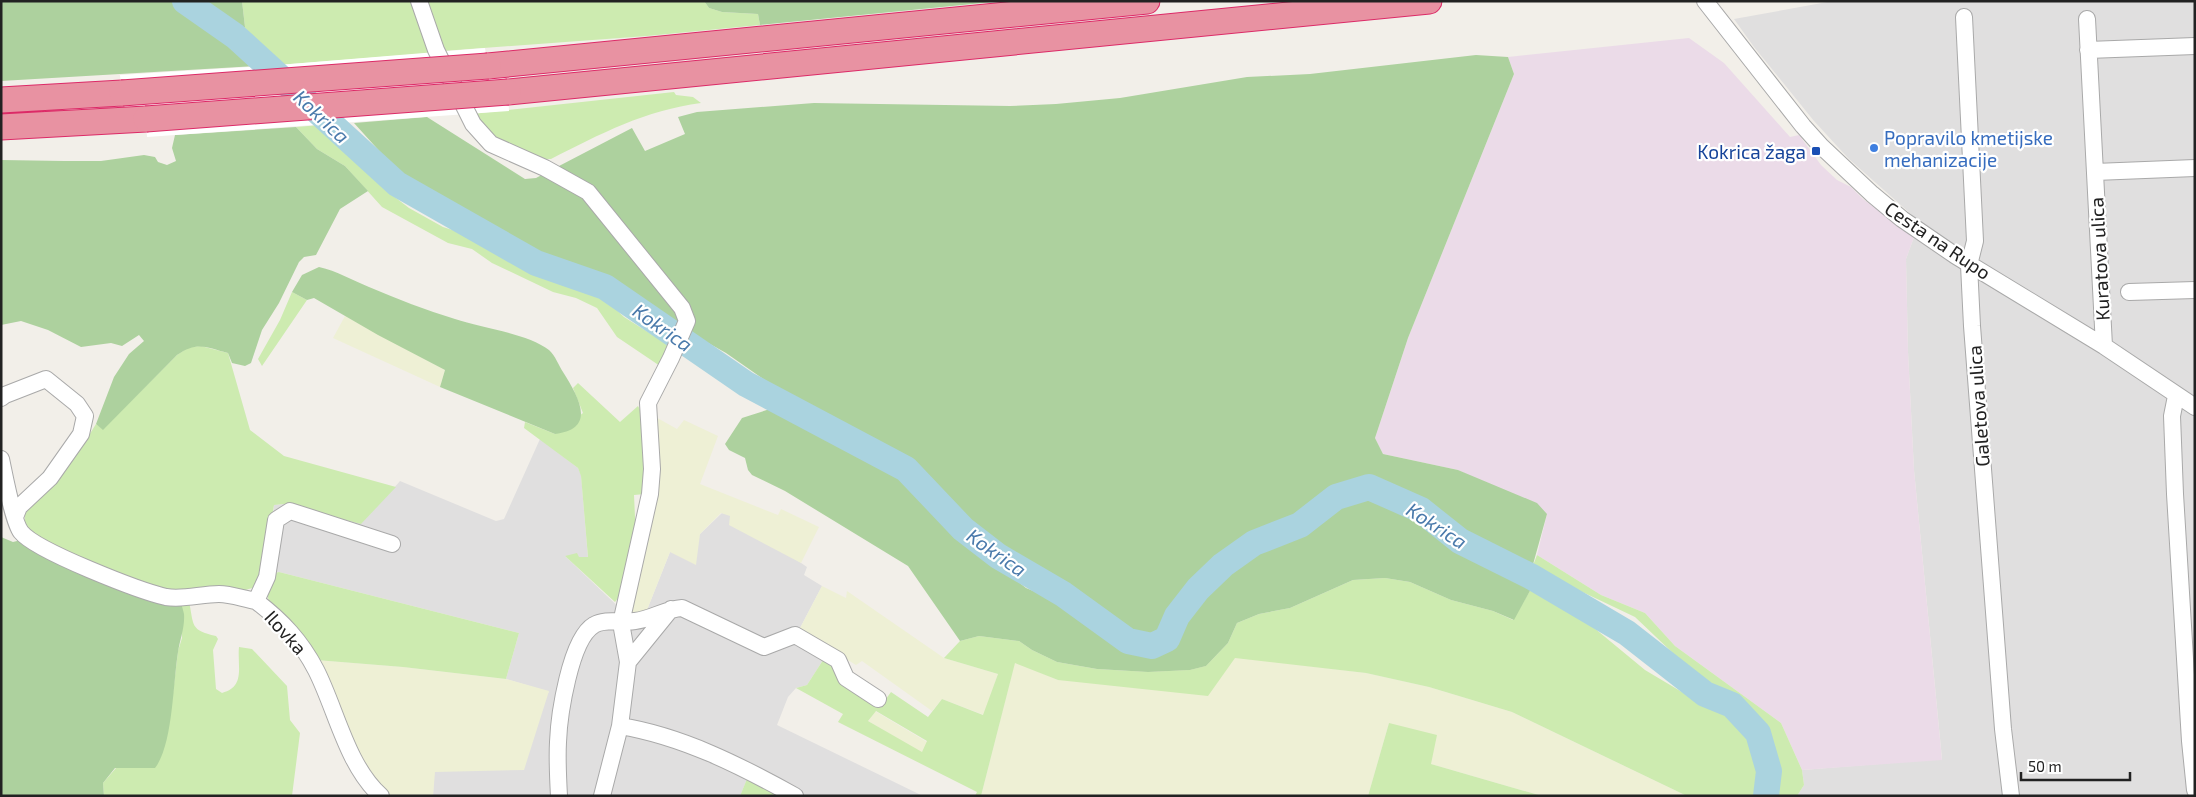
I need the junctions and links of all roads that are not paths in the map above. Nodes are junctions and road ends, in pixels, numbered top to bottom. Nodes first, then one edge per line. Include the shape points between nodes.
1 (419, 1) edge
2 (1147, 1) edge
3 (1429, 1) edge
4 (1705, 1) edge
5 (1964, 17) dead end
6 (2087, 19) dead end
7 (2195, 46) edge
8 (2088, 50) junction
9 (1, 100) edge
10 (1, 127) edge
11 (2195, 168) edge
12 (2095, 172) junction
13 (1969, 265) junction
14 (2195, 290) edge
15 (2129, 292) dead end
16 (2104, 346) junction
17 (2176, 396) junction
18 (1, 398) edge
19 (2195, 407) edge
20 (1, 459) edge
21 (15, 517) junction
22 (392, 544) dead end
23 (256, 601) junction
24 (671, 609) junction
25 (621, 623) junction
26 (628, 662) junction
27 (878, 699) dead end
28 (620, 726) junction
29 (2195, 790) edge
30 (381, 796) edge
31 (559, 796) edge
32 (602, 796) edge
33 (795, 796) edge
34 (2011, 796) edge

1 - 25 street via 436,50 473,124 491,144 588,192 682,308 687,321 648,403 652,469 650,494
2 - 9 highway, bridge via 488,66
3 - 10 highway, bridge via 508,92
4 - 13 street, Cesta na Rupo via 1821,146 1902,219
5 - 13 street, Galetova ulica via 1975,241
6 - 8 street, Kuratova ulica
7 - 8 street
8 - 12 street, Kuratova ulica
11 - 12 street, Kuratova ulica
12 - 16 street, Kuratova ulica
13 - 16 street, Cesta na Rupo
13 - 34 street, Galetova ulica via 2003,729
14 - 15 street, Kuratova ulica
16 - 17 street, Cesta na Rupo
17 - 19 street, Cesta na Rupo
17 - 29 street via 2172,416 2174,494
18 - 21 street via 46,379 78,404 85,416 81,434 50,478 19,507
20 - 21 street
21 - 23 street via 20,531 41,547 138,589 166,597 187,599 220,594
22 - 23 street, Ilovka via 290,511 276,520 267,577
23 - 30 street, Ilovka via 300,642 317,671 353,756
24 - 25 street via 638,621
24 - 26 street
24 - 27 street via 682,608 764,647 795,635 838,660 846,678
25 - 26 street
25 - 31 street via 607,621 594,625 582,637 574,657 566,683 558,742
26 - 28 street
28 - 32 street
28 - 33 street via 638,729 733,764

